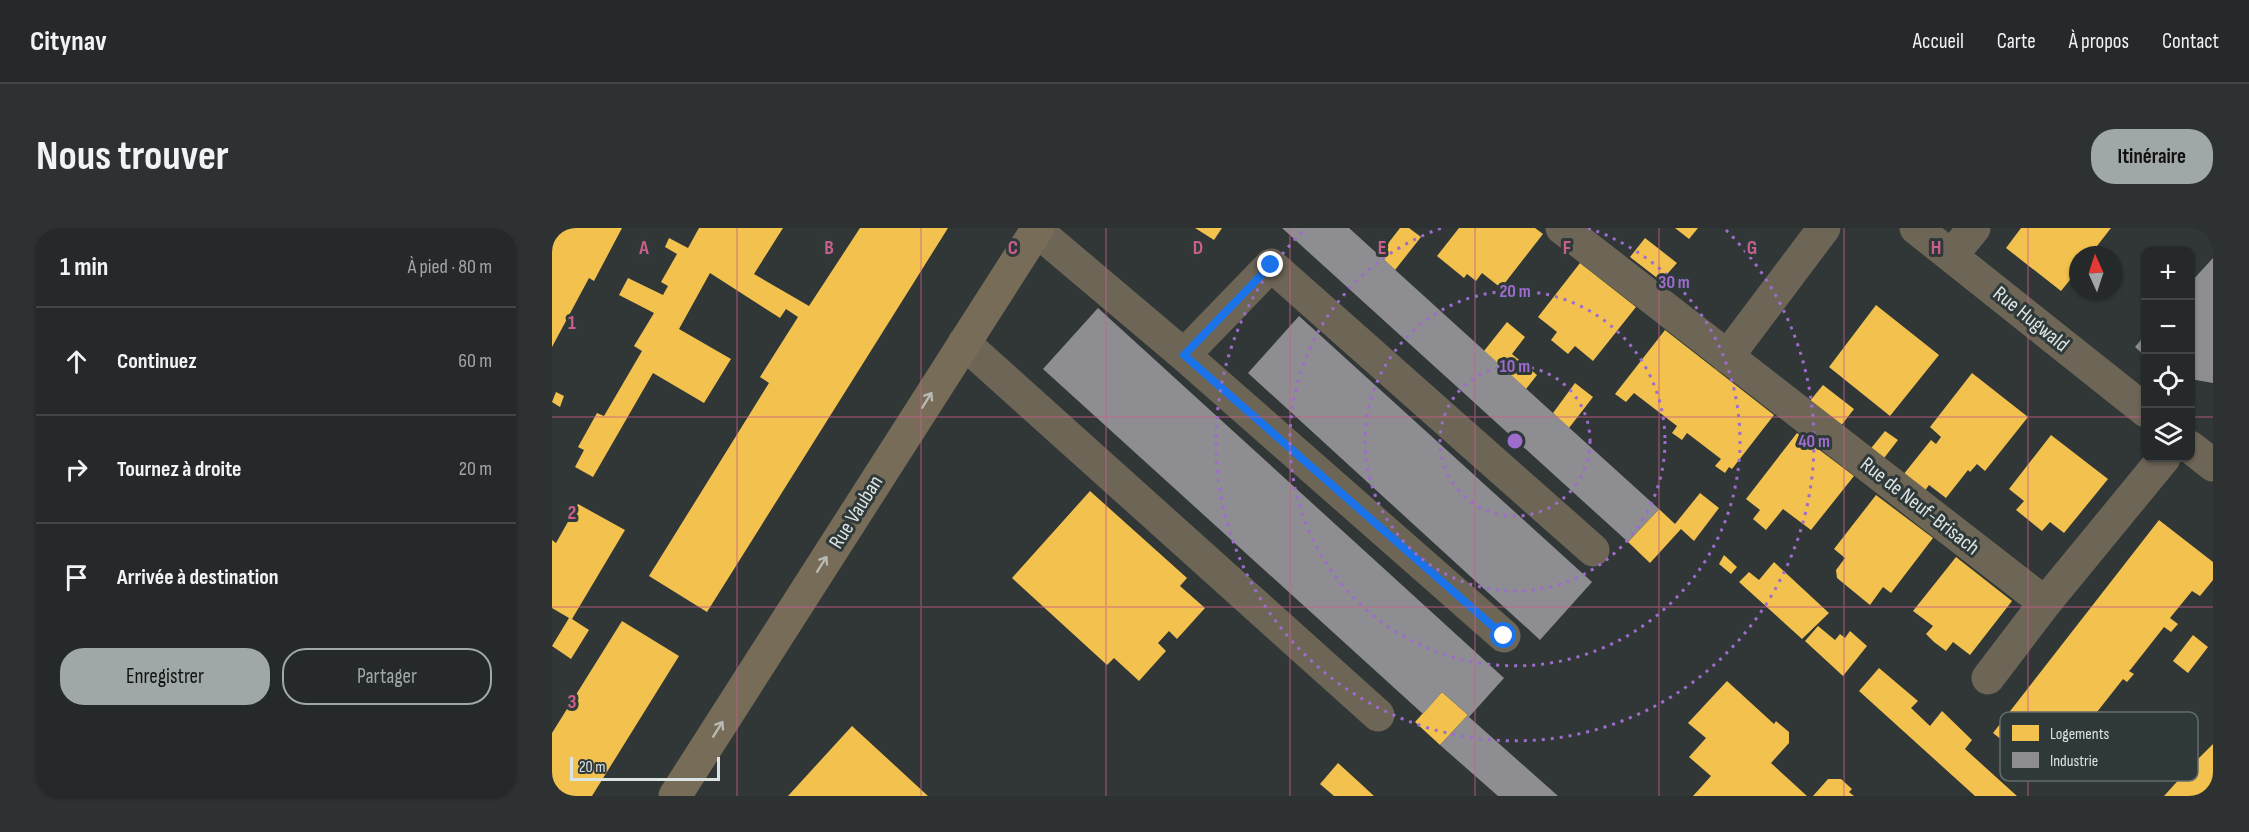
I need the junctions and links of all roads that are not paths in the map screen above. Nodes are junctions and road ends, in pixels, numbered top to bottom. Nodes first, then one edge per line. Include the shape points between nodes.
1 (1562, 228) edge
2 (1824, 228) edge
3 (1916, 228) edge
4 (1974, 228) edge
5 (1037, 229) edge
6 (1952, 255) junction
7 (964, 343) junction
8 (1184, 355) junction
9 (1727, 357) junction
10 (2141, 408) edge
11 (2195, 451) edge
12 (2161, 462) edge
13 (2213, 465) edge
14 (1593, 550) dead end
15 (2045, 603) junction
16 (1504, 636) dead end
17 (1988, 678) dead end
18 (1378, 715) dead end
19 (675, 796) edge

1 - 9 street, Rue de Neuf-Brisach
2 - 9 street
3 - 6 street, Rue Hugwald
4 - 6 street
5 - 7 main road, Rue Vauban
5 - 8 street
6 - 10 street, Rue Hugwald
7 - 18 street
19 -> 7 main road, Rue Vauban
8 - 14 street via 1271,265
8 - 16 street
9 - 15 street, Rue de Neuf-Brisach
11 - 13 street
12 - 15 street
15 - 17 street

